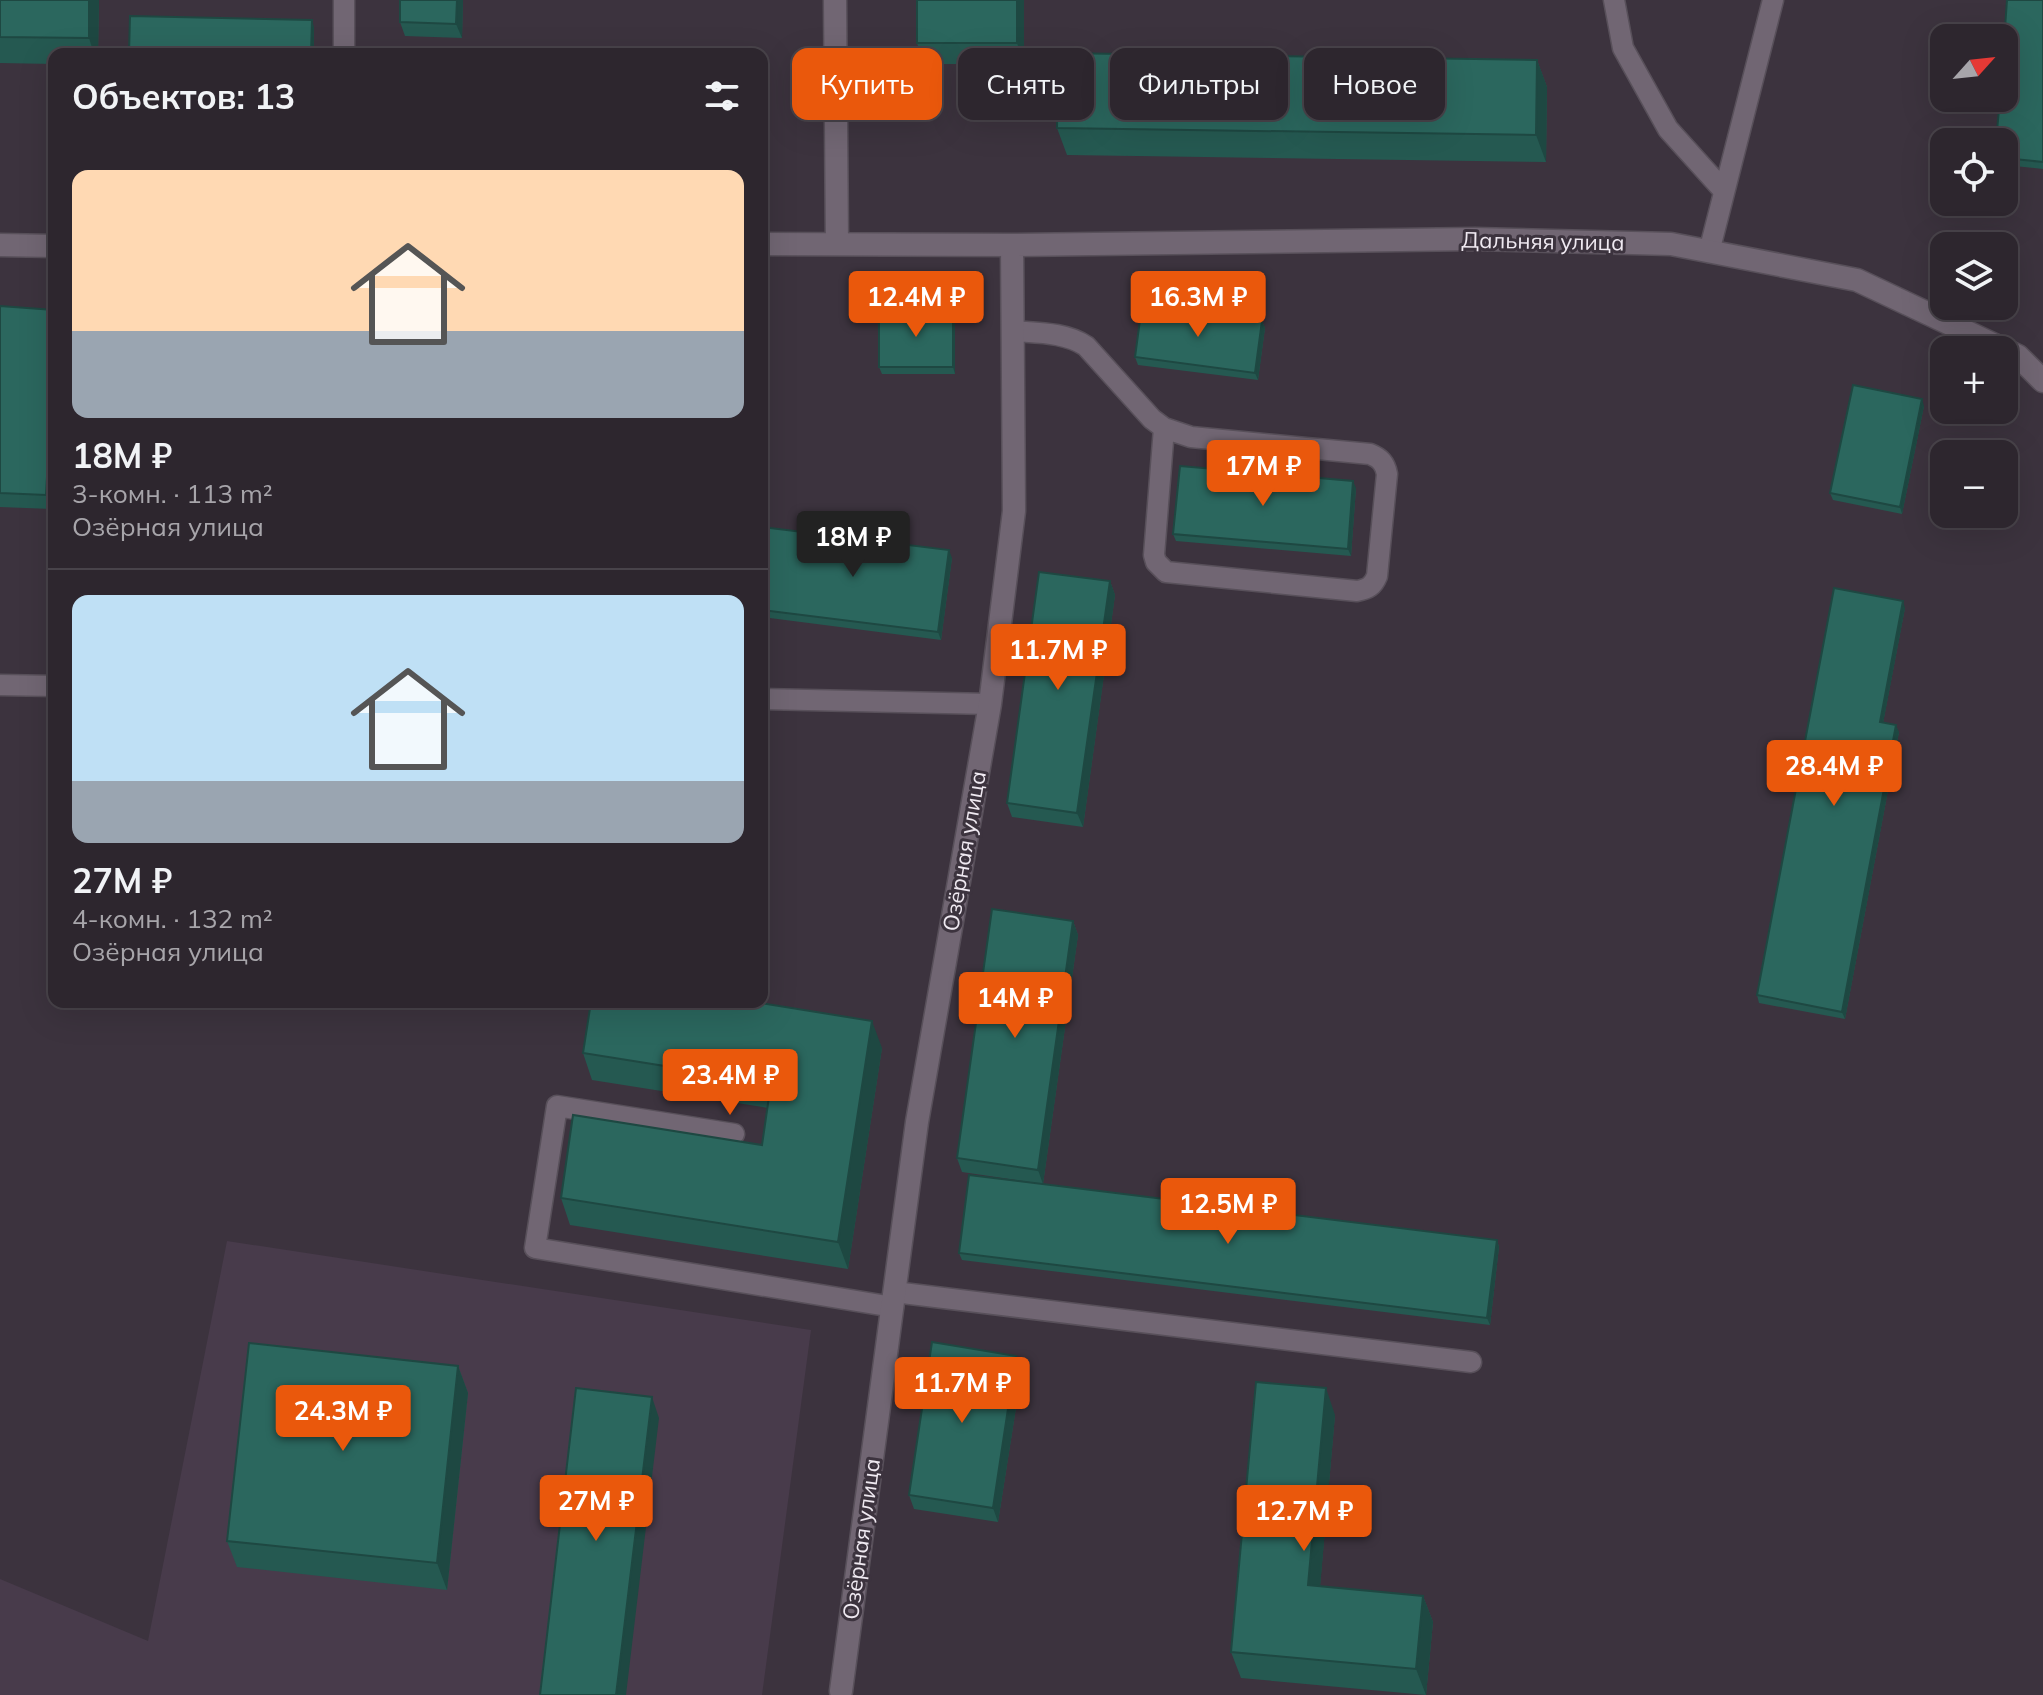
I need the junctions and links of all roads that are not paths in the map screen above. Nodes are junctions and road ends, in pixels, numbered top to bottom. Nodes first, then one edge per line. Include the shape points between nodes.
1 (344, 0) edge
2 (835, 0) edge
3 (1614, 0) edge
4 (1773, 0) edge
5 (344, 48) edge
6 (1724, 191) junction
7 (837, 243) junction
8 (768, 244) edge
9 (0, 245) edge
10 (1012, 245) junction
11 (48, 246) edge
12 (1709, 252) junction
13 (1013, 331) junction
14 (2043, 381) edge
15 (1164, 428) junction
16 (0, 685) edge
17 (48, 686) edge
18 (768, 699) edge
19 (990, 704) junction
20 (734, 1134) dead end
21 (894, 1299) junction
22 (1471, 1362) dead end
23 (841, 1691) dead end

1 - 5 lane
2 - 7 street
3 - 6 lane via 1623,48 1668,129
4 - 6 lane
6 - 12 lane
7 - 8 street, Дальняя улица
7 - 10 street, Дальняя улица
9 - 11 street
10 - 12 street, Дальняя улица via 1475,239 1671,244
10 - 13 street, Озёрная улица
12 - 14 street, Дальняя улица via 1857,280 2018,356
13 - 15 lane via 1078,340
13 - 19 street, Озёрная улица via 1014,511
15 - 15 lane via 1191,437 1376,456 1387,474 1374,583 1357,591 1166,572 1154,555
16 - 17 lane
18 - 19 lane
19 - 21 street, Озёрная улица via 917,1122
20 - 21 lane via 557,1106 535,1248
21 - 22 lane
21 - 23 street, Озёрная улица

